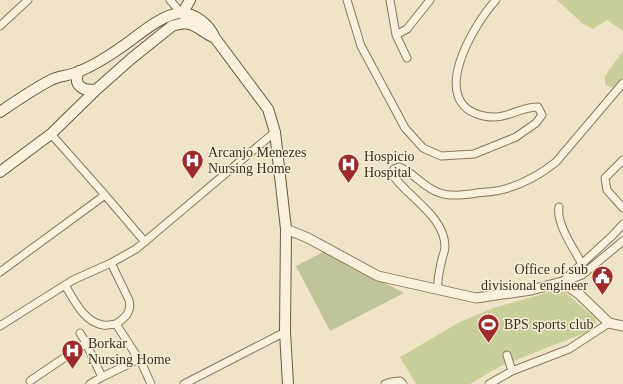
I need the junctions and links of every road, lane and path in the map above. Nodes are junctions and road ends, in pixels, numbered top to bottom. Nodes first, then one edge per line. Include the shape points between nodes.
1 (28, 0) edge
2 (170, 0) edge
3 (190, 0) edge
4 (347, 0) edge
5 (390, 0) edge
6 (430, 0) edge
7 (496, 0) edge
8 (182, 14) junction
9 (0, 26) edge
10 (396, 35) junction
11 (215, 38) junction
12 (407, 58) dead end
13 (79, 72) junction
14 (623, 83) edge
15 (97, 89) junction
16 (0, 112) edge
17 (275, 132) junction
18 (52, 134) junction
19 (623, 160) edge
20 (0, 172) edge
21 (105, 195) junction
22 (559, 207) dead end
23 (623, 208) edge
24 (623, 224) edge
25 (286, 229) junction
26 (623, 241) edge
27 (145, 242) junction
28 (111, 263) junction
29 (582, 264) junction
30 (0, 272) edge
31 (562, 282) junction
32 (65, 285) junction
33 (438, 289) junction
34 (609, 323) junction
35 (116, 324) junction
36 (0, 326) edge
37 (623, 326) edge
38 (285, 332) junction
39 (80, 333) dead end
40 (86, 343) junction
41 (507, 355) dead end
42 (139, 359) junction
43 (512, 371) junction
44 (102, 377) junction
45 (30, 381) dead end
46 (90, 384) edge
47 (151, 384) edge
48 (184, 384) edge
49 (288, 384) edge
50 (386, 384) edge
51 (402, 384) edge
52 (488, 384) edge

1 - 9 street
2 - 8 street
3 - 8 main road
4 - 7 street via 361,46 405,128 423,148 442,156 474,154 516,138 536,123 542,115 538,107 529,107 496,117 473,113 462,104 456,93 456,76 463,54 486,10
5 - 10 street
6 - 10 street via 407,28
8 - 11 main road via 189,14 201,20 212,30
8 - 13 main road via 166,17
10 - 12 street
11 - 15 main road via 194,24 179,23 172,26
11 - 17 main road via 268,109
13 - 15 main road via 77,81 81,87 85,90
13 - 16 main road via 50,80
14 - 33 street via 556,162 544,172 526,181 504,189 456,195 440,193 426,186 406,169 394,169 392,174 438,224 443,235 445,247 437,278
15 - 18 main road
17 - 25 main road
17 - 27 street
18 - 20 main road
18 - 21 street
19 - 23 street via 605,178 607,190
21 - 27 street
21 - 30 street
22 - 29 street via 560,221
24 - 29 street
25 - 33 street via 378,276
25 - 38 main road
26 - 31 street via 582,275
27 - 28 street
28 - 32 street
28 - 35 street via 130,304 128,314
29 - 31 street
31 - 33 street via 531,290 476,298
31 - 34 street via 579,294
32 - 35 street via 84,314 104,325
32 - 36 street
34 - 37 street
34 - 43 street via 569,349
35 - 42 street
38 - 48 street
38 - 49 main road
39 - 40 street
40 - 44 street
40 - 45 street
41 - 43 street
42 - 44 street
42 - 47 street
43 - 52 street
44 - 46 street
50 - 51 street via 400,381

